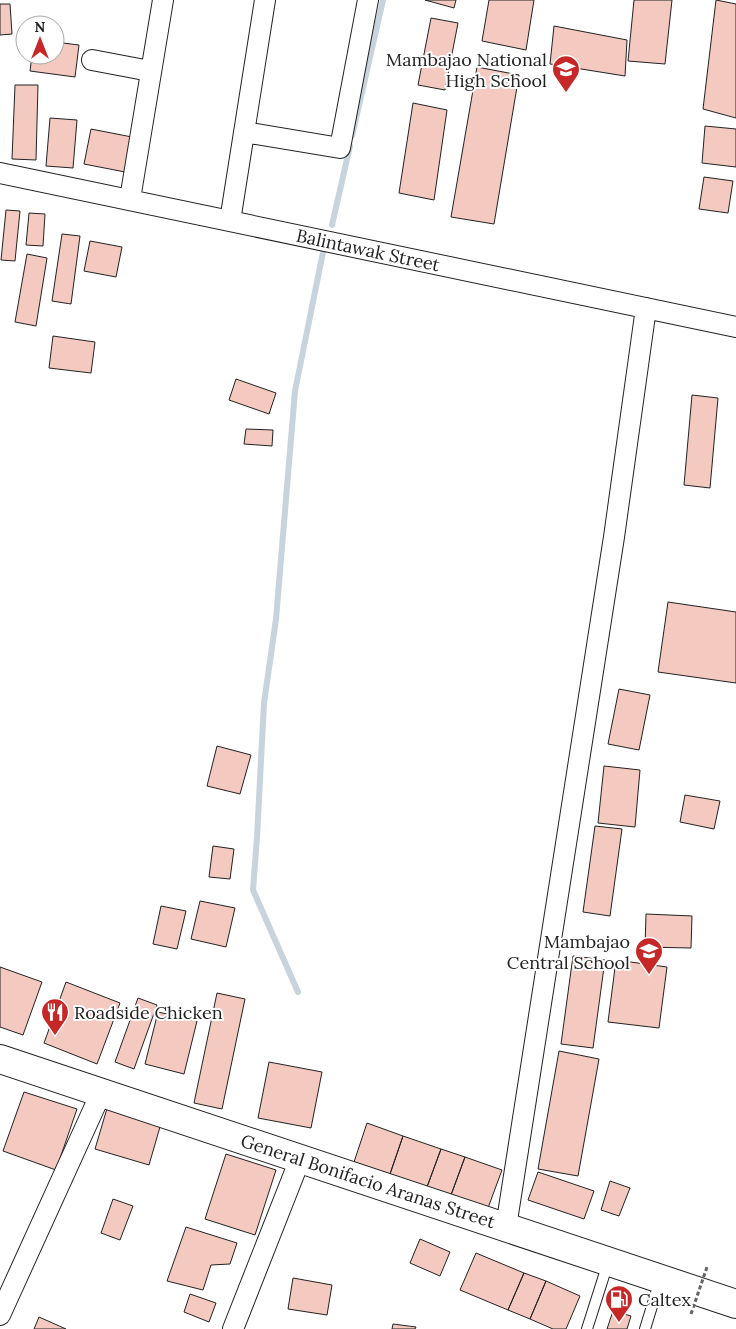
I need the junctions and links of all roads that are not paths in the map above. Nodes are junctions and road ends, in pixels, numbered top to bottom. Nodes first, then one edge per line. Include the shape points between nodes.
1 (163, 0) edge
2 (265, 0) edge
3 (368, 0) edge
4 (92, 60) dead end
5 (150, 71) junction
6 (244, 132) junction
7 (0, 173) edge
8 (130, 199) junction
9 (230, 220) junction
10 (646, 308) junction
11 (736, 327) edge
12 (0, 1060) edge
13 (101, 1093) junction
14 (300, 1159) junction
15 (506, 1227) junction
16 (609, 1261) junction
17 (660, 1279) junction
18 (736, 1304) edge
19 (0, 1315) edge
20 (233, 1329) edge
21 (587, 1329) edge
22 (645, 1329) edge

1 - 5 street
2 - 6 street
3 - 6 street via 340,148
4 - 5 street
5 - 8 street
6 - 9 street
7 - 8 street, Balintawak Street
8 - 9 street, Balintawak Street
9 - 10 street, Balintawak Street
10 - 11 street, Balintawak Street
10 - 15 street via 614,537
12 - 13 main road, General Bonifacio Aranas Street
13 - 14 main road, General Bonifacio Aranas Street
13 - 19 street
14 - 15 main road, General Bonifacio Aranas Street
14 - 20 street
15 - 16 main road, General Bonifacio Aranas Street
16 - 17 main road, General Bonifacio Aranas Street
16 - 21 lane
17 - 18 main road, General Bonifacio Aranas Street
17 - 22 lane

